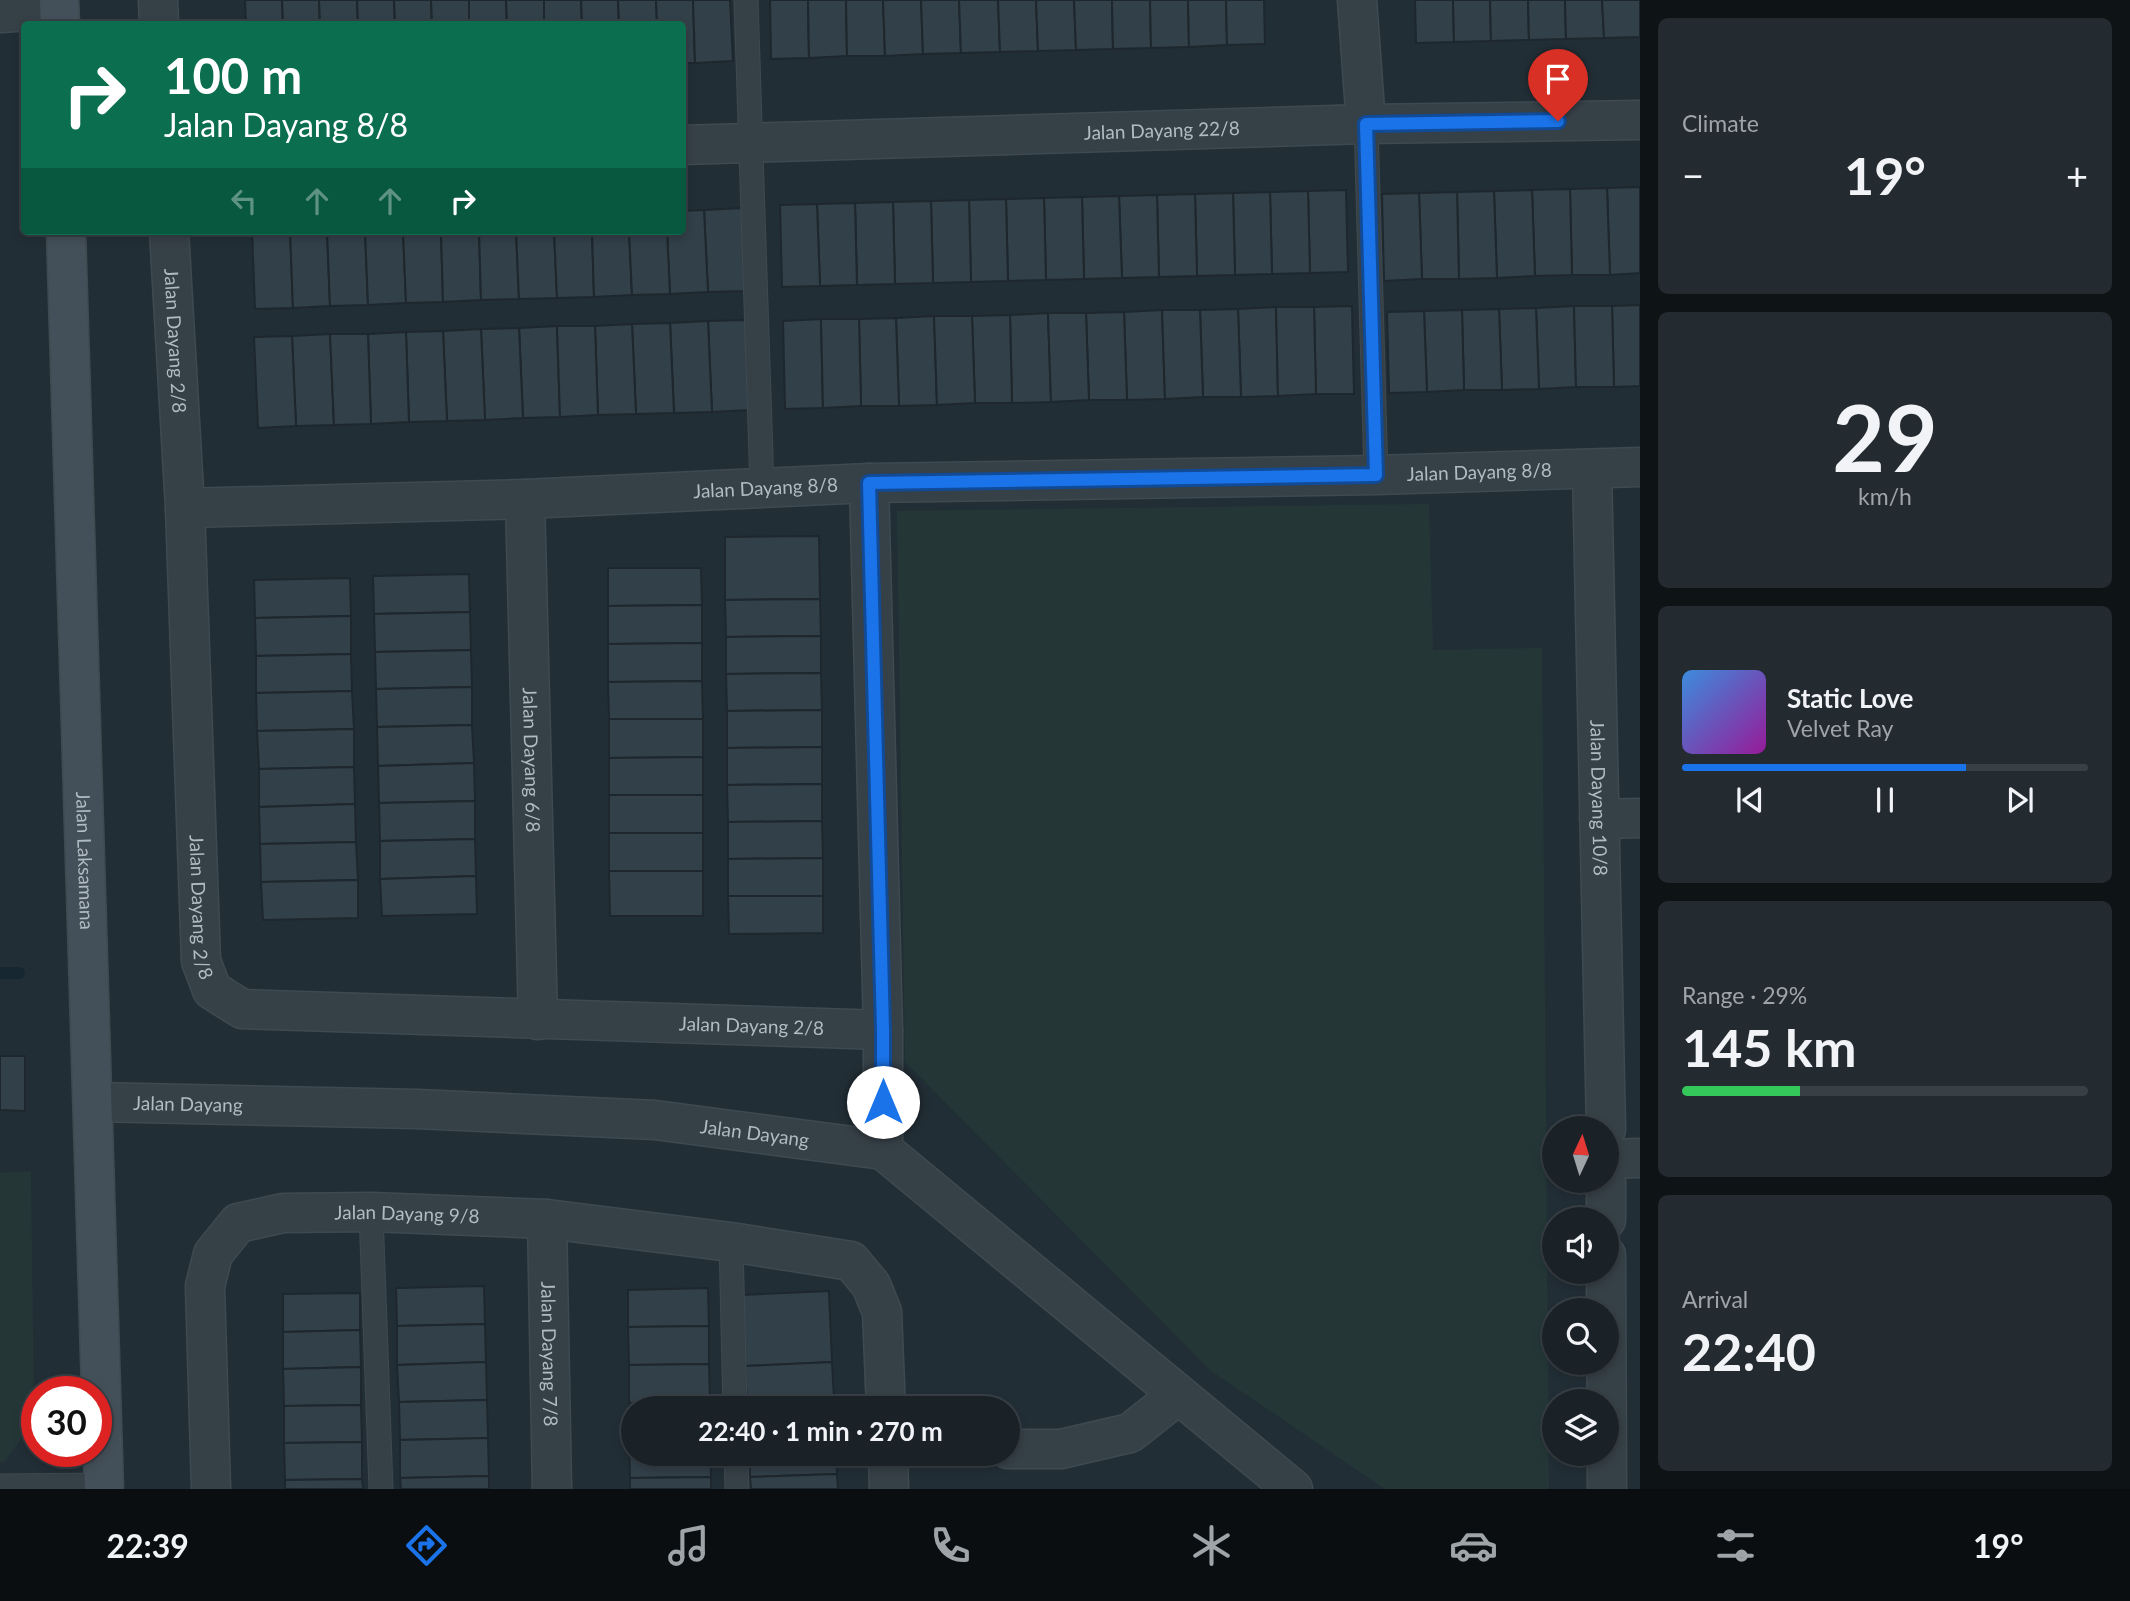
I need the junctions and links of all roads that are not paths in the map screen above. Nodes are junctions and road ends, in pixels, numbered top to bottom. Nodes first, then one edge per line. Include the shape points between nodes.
1 (158, 0) edge
2 (746, 0) edge
3 (1357, 0) edge
4 (59, 11) edge
5 (0, 13) edge
6 (159, 21) edge
7 (1640, 120) edge
8 (1366, 124) junction
9 (751, 142) junction
10 (686, 145) edge
11 (66, 235) edge
12 (169, 235) edge
13 (1640, 467) edge
14 (1592, 468) junction
15 (1376, 475) junction
16 (869, 483) junction
17 (762, 487) junction
18 (525, 499) junction
19 (186, 508) junction
20 (1640, 818) edge
21 (1599, 820) junction
22 (538, 1020) junction
23 (883, 1030) junction
24 (94, 1102) junction
25 (1606, 1116) edge
26 (883, 1150) junction
27 (1640, 1158) edge
28 (1619, 1159) edge
29 (371, 1212) junction
30 (547, 1219) junction
31 (731, 1242) junction
32 (1606, 1284) edge
33 (1178, 1395) junction
34 (735, 1396) edge
35 (885, 1396) edge
36 (1020, 1449) edge
37 (736, 1466) edge
38 (888, 1466) edge
39 (0, 1486) edge
40 (104, 1487) edge
41 (211, 1489) edge
42 (381, 1489) edge
43 (552, 1489) edge
44 (737, 1489) edge
45 (889, 1489) edge
46 (1293, 1489) edge
47 (1607, 1489) edge

1 - 6 street
2 - 9 lane
3 - 8 street
4 - 5 street
7 - 8 street, Jalan Dayang 22/8
8 - 9 street, Jalan Dayang 22/8
8 - 15 lane
9 - 10 street, Jalan Dayang 22/8
9 - 17 lane
11 - 24 street, Jalan Laksamana
12 - 19 street, Jalan Dayang 2/8
13 - 14 street, Jalan Dayang 8/8
14 - 15 street, Jalan Dayang 8/8
14 - 21 street, Jalan Dayang 10/8
15 - 16 street, Jalan Dayang 8/8
16 - 17 street, Jalan Dayang 8/8
16 - 23 street
17 - 18 street, Jalan Dayang 8/8
18 - 19 street, Jalan Dayang 8/8
18 - 22 street, Jalan Dayang 6/8
19 - 22 street, Jalan Dayang 2/8 via 201,961 212,990 242,1009
20 - 21 street
21 - 25 street, Jalan Dayang 10/8
22 - 23 street, Jalan Dayang 2/8
23 - 26 street
24 - 26 street, Jalan Dayang via 655,1120
24 - 40 street, Jalan Laksamana
26 - 33 street
27 - 28 street
29 - 30 street, Jalan Dayang 9/8
29 - 41 street, Jalan Dayang 9/8 via 283,1213 238,1223 213,1254 205,1286
29 - 42 lane
30 - 31 street, Jalan Dayang 9/8
30 - 43 street, Jalan Dayang 7/8
31 - 34 lane
31 - 35 street, Jalan Dayang 9/8 via 851,1261 871,1285 882,1312
32 - 47 street
33 - 36 street via 1130,1433 1061,1449
33 - 46 street
37 - 44 lane
38 - 45 street
39 - 40 lane

